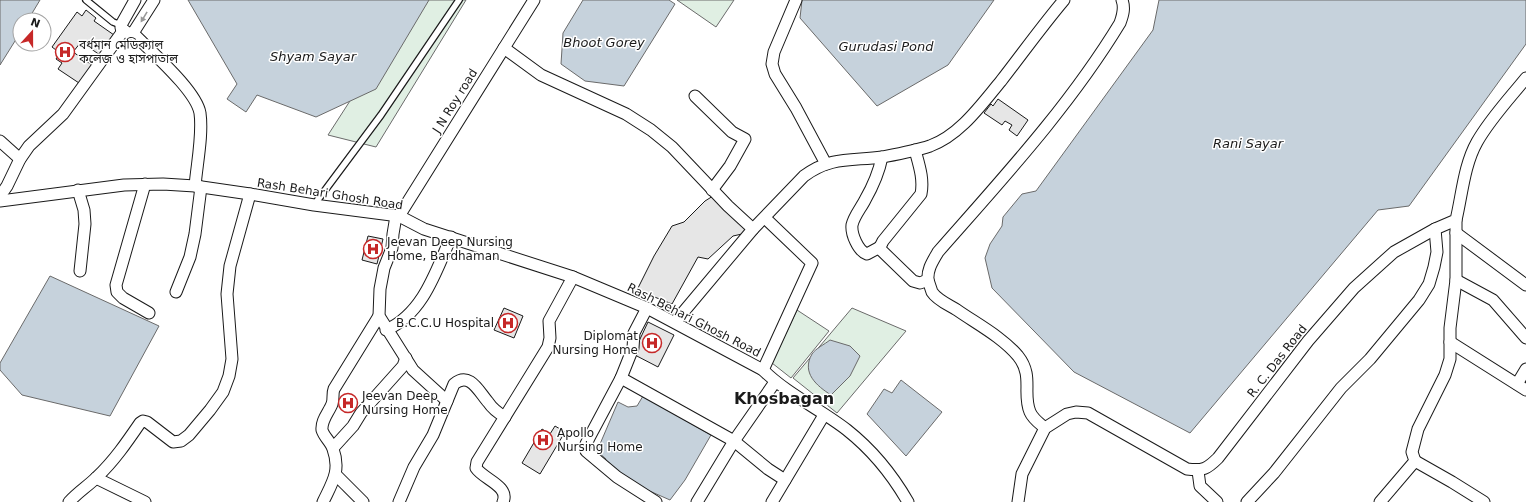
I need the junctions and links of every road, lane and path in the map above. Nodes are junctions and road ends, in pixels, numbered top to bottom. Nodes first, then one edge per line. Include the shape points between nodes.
1 (86, 0) edge
2 (136, 0) edge
3 (154, 0) edge
4 (459, 0) edge
5 (534, 0) edge
6 (796, 0) edge
7 (1064, 0) edge
8 (1122, 0) edge
9 (126, 30) junction
10 (504, 48) junction
11 (1526, 78) edge
12 (695, 96) dead end
13 (0, 141) edge
14 (915, 150) junction
15 (882, 157) junction
16 (20, 159) junction
17 (826, 164) junction
18 (145, 184) junction
19 (198, 187) junction
20 (78, 190) junction
21 (712, 190) junction
22 (250, 194) junction
23 (0, 196) edge
24 (0, 201) edge
25 (314, 206) junction
26 (398, 216) junction
27 (765, 218) junction
28 (1456, 220) junction
29 (753, 229) junction
30 (1435, 229) junction
31 (1456, 233) junction
32 (451, 237) junction
33 (880, 247) junction
34 (80, 271) dead end
35 (573, 277) junction
36 (928, 280) junction
37 (1456, 280) junction
38 (1526, 285) edge
39 (176, 292) dead end
40 (647, 308) junction
41 (149, 313) dead end
42 (379, 316) junction
43 (675, 322) junction
44 (386, 330) junction
45 (1526, 338) edge
46 (1450, 342) junction
47 (406, 358) junction
48 (1526, 369) edge
49 (763, 370) junction
50 (620, 378) junction
51 (775, 382) junction
52 (1521, 387) edge
53 (447, 401) junction
54 (824, 415) junction
55 (504, 417) junction
56 (1045, 428) junction
57 (734, 441) junction
58 (333, 448) junction
59 (1415, 461) junction
60 (1198, 471) junction
61 (336, 475) junction
62 (96, 478) junction
63 (785, 480) junction
64 (69, 502) edge
65 (145, 502) edge
66 (323, 502) edge
67 (363, 502) edge
68 (399, 502) edge
69 (503, 502) edge
70 (656, 502) edge
71 (697, 502) edge
72 (772, 502) edge
73 (908, 502) edge
74 (1018, 502) edge
75 (1217, 502) edge
76 (1247, 502) edge
77 (1380, 502) edge
78 (1484, 502) edge

1 - 9 lane
2 - 9 street
3 -> 9 street
4 - 25 lane via 381,115
5 - 10 street, J N Roy road
6 - 17 street via 774,52 772,64 775,74
7 - 14 street via 979,108 957,130 942,140
8 - 36 street via 1124,5 1120,23 1082,80 1034,141 938,252 929,268
9 - 16 street via 63,114 29,146
9 - 19 street via 182,82 194,97 200,111 201,125
10 - 21 street via 541,75 626,114 652,130 672,147
10 - 26 street, J N Roy road
11 - 28 street via 1476,143
12 - 21 street via 732,132 745,139 730,166
13 - 16 street
14 - 15 street
14 - 33 street via 922,176 921,194
15 - 17 street
15 - 33 street via 877,177 852,230 864,253
16 - 23 street
17 - 27 street via 804,176
18 - 19 street, Rash Behari Ghosh Road
18 - 20 street, Rash Behari Ghosh Road
18 - 41 street via 116,285 117,292 123,298
19 - 22 street, Rash Behari Ghosh Road
19 - 39 street via 199,208 191,249
20 - 24 street, Rash Behari Ghosh Road
20 - 34 street via 85,224
21 - 29 street
22 - 25 street, Rash Behari Ghosh Road
22 - 62 street via 230,266 227,294 232,359 223,392 189,435 181,441 173,442 147,422 140,423
25 - 26 street, Rash Behari Ghosh Road
26 - 32 street, Rash Behari Ghosh Road
26 - 42 street via 380,289
27 - 29 street
27 - 49 street via 812,263
28 - 30 street, R. C. Das Road
28 - 31 street
29 - 43 street
30 - 60 street, R. C. Das Road via 1394,252 1354,288 1308,341 1218,458 1208,468
30 - 76 street via 1437,252 1434,267 1429,284 1419,300 1341,388 1274,473
31 - 37 street
31 - 38 street
32 - 35 street, Rash Behari Ghosh Road
32 - 44 street via 431,283 420,301 408,316
33 - 36 street via 914,281 920,283
35 - 40 street, Rash Behari Ghosh Road
35 - 55 street via 549,321 548,347
36 - 56 street via 932,292 1001,341 1017,356 1025,367 1030,412
37 - 45 street via 1493,300
37 - 46 street
40 - 43 street, Rash Behari Ghosh Road
40 - 50 street via 634,333 633,348
42 - 44 street
42 - 58 street via 332,393 332,405 322,425
43 - 49 street, Rash Behari Ghosh Road
44 - 47 street
46 - 52 street
46 - 59 street via 1450,359 1445,374 1414,442 1412,452
47 - 53 street via 413,370
47 - 58 street via 403,366 360,412 353,426
48 - 52 street
49 - 51 street, Rash Behari Ghosh Road
50 - 57 street
50 - 70 street via 586,444 586,451 617,477
51 - 54 street, Rash Behari Ghosh Road
51 - 57 street
53 - 55 street via 454,384 459,380 465,380 480,390 487,402
53 - 68 street
54 - 63 street
54 - 73 street, Rash Behari Ghosh Road via 847,431 875,457
55 - 69 street via 477,462 476,468 505,493
56 - 60 street via 1067,414 1088,413 1187,469
56 - 74 street via 1022,474
57 - 63 street
57 - 71 street
58 - 61 street
59 - 77 street
59 - 78 street
60 - 75 street via 1200,486
61 - 66 street
61 - 67 street
62 - 64 street via 77,492
62 - 65 street
63 - 72 street

